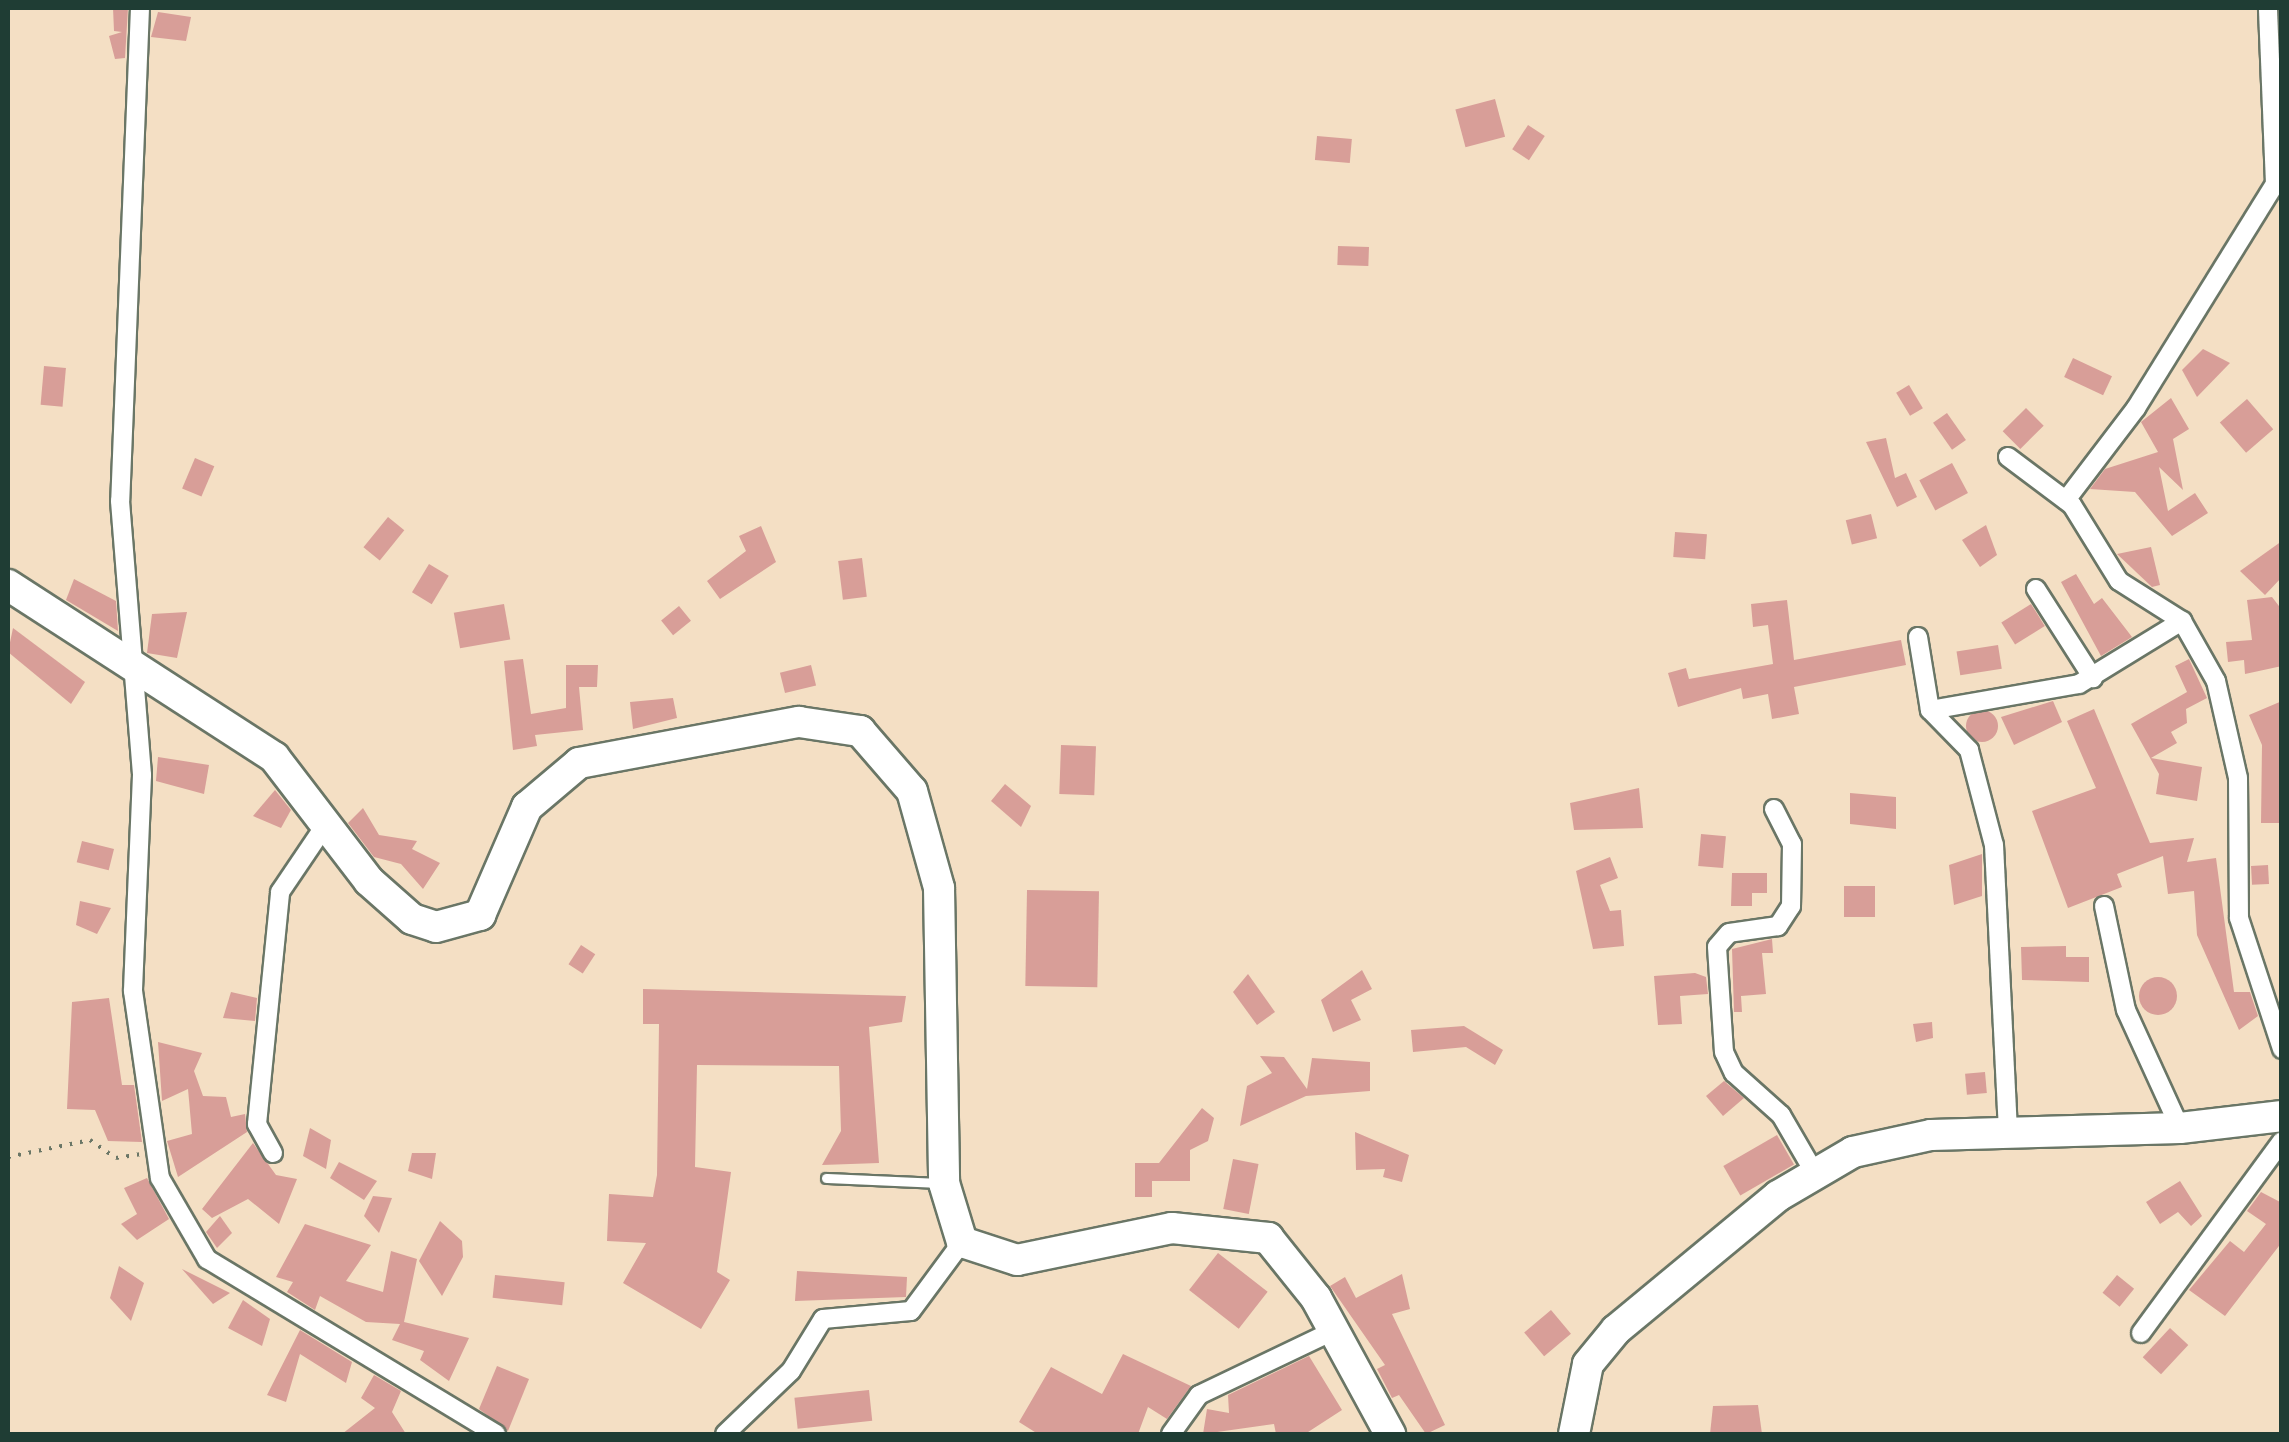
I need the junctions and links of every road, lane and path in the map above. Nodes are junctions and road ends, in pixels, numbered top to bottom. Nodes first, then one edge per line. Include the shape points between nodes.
1 (140, 8) edge
2 (2268, 8) edge
3 (2008, 457) dead end
4 (2066, 500) junction
5 (8, 586) edge
6 (2036, 589) dead end
7 (2182, 622) junction
8 (1918, 637) dead end
9 (137, 670) junction
10 (2093, 678) junction
11 (1930, 710) junction
12 (1774, 809) dead end
13 (326, 824) junction
14 (2104, 906) dead end
15 (2282, 1049) edge
16 (2282, 1116) edge
17 (2180, 1128) junction
18 (2008, 1132) junction
19 (2282, 1141) edge
20 (154, 1150) junction
21 (273, 1153) dead end
22 (8, 1157) edge
23 (1814, 1172) junction
24 (826, 1178) dead end
25 (944, 1183) junction
26 (962, 1242) junction
27 (1335, 1330) junction
28 (2141, 1333) dead end
29 (496, 1434) edge
30 (725, 1434) edge
31 (1171, 1434) edge
32 (1390, 1434) edge
33 (1574, 1434) edge

1 - 9 street via 120,501
2 - 4 street via 2274,184 2136,408
3 - 4 street
4 - 7 street via 2119,582
5 - 9 highway
6 - 10 street
7 - 10 street
7 - 15 street via 2216,681 2238,778 2239,918
8 - 11 street
9 - 13 highway via 274,757
9 - 20 street via 133,991
10 - 11 street
11 - 18 street via 1969,750 1994,845
12 - 23 street via 1792,844 1791,906 1784,922 1730,933 1717,947 1724,1052 1734,1073 1782,1115
13 - 21 street via 280,892 257,1124
13 - 25 highway via 388,900 420,923 447,928 480,915 527,807 578,763 799,722 860,731 912,791 939,888
14 - 17 street via 2126,1010
16 - 17 highway
17 - 18 highway
18 - 23 highway via 1905,1139
19 - 28 street
20 - 22 path via 116,1158 90,1140
20 - 29 street via 184,1230 207,1258
23 - 33 highway via 1616,1330 1588,1364
24 - 25 lane
25 - 26 highway
26 - 27 highway via 1017,1260 1134,1232 1256,1234 1286,1252
26 - 30 street via 911,1311 823,1320 791,1371
27 - 31 street via 1199,1395
27 - 32 highway

